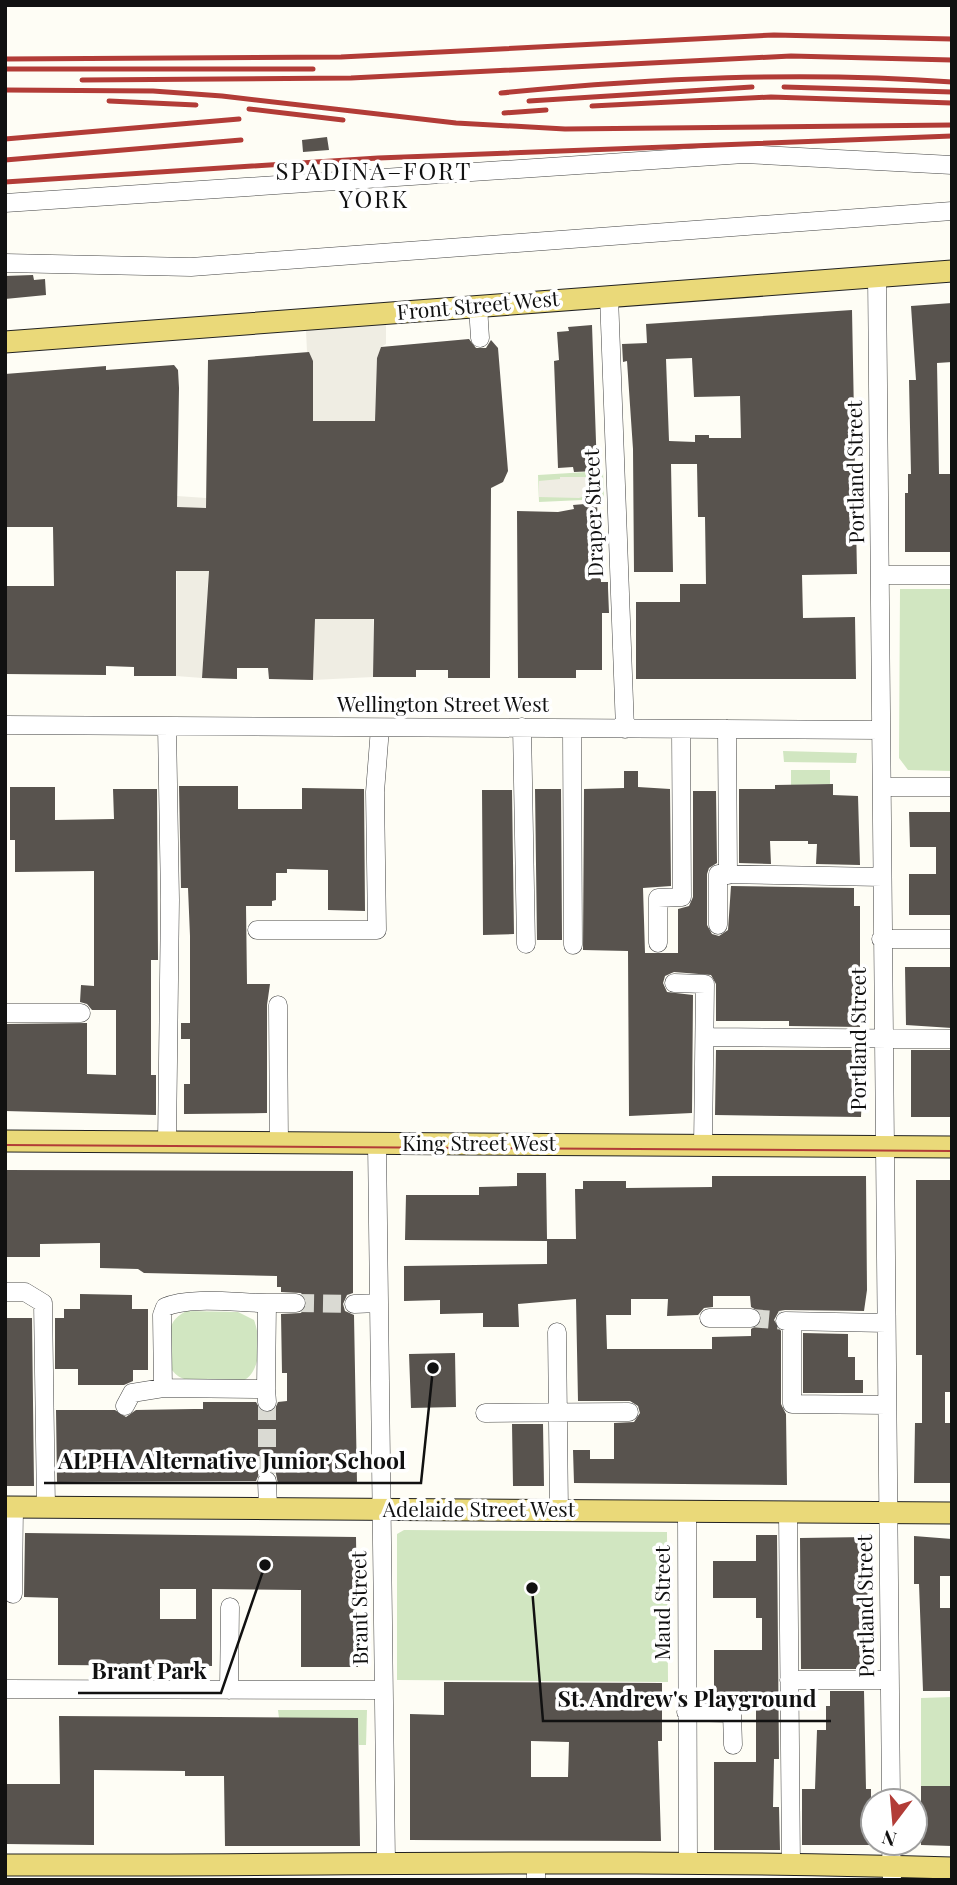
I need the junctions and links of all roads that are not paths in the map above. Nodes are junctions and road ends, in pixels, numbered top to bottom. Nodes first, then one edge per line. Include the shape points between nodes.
1 (952, 165) edge
2 (5, 203) edge
3 (952, 211) edge
4 (5, 263) edge
5 (952, 271) edge
6 (877, 276) junction
7 (609, 296) junction
8 (478, 306) junction
9 (480, 338) dead end
10 (5, 342) edge
11 (880, 575) junction
12 (952, 575) edge
13 (5, 725) edge
14 (167, 726) junction
15 (522, 727) junction
16 (380, 728) junction
17 (572, 729) junction
18 (625, 729) junction
19 (681, 729) junction
20 (727, 729) junction
21 (881, 730) junction
22 (952, 787) edge
23 (882, 791) junction
24 (728, 874) junction
25 (882, 877) junction
26 (718, 925) dead end
27 (257, 930) dead end
28 (881, 939) junction
29 (952, 939) edge
30 (658, 943) dead end
31 (526, 944) dead end
32 (573, 945) dead end
33 (674, 983) dead end
34 (278, 1005) dead end
35 (5, 1013) edge
36 (81, 1013) dead end
37 (712, 1037) dead end
38 (882, 1037) junction
39 (952, 1039) edge
40 (5, 1141) edge
41 (167, 1142) junction
42 (279, 1143) junction
43 (377, 1143) junction
44 (703, 1146) junction
45 (883, 1146) junction
46 (952, 1147) edge
47 (5, 1292) edge
48 (267, 1303) junction
49 (296, 1303) tunnel mouth
50 (379, 1303) junction
51 (354, 1304) tunnel mouth
52 (709, 1318) dead end
53 (751, 1318) tunnel mouth
54 (886, 1323) junction
55 (557, 1332) dead end
56 (163, 1388) junction
57 (887, 1405) junction
58 (125, 1406) dead end
59 (558, 1412) junction
60 (629, 1412) dead end
61 (485, 1413) dead end
62 (267, 1481) tunnel mouth
63 (9, 1507) edge
64 (46, 1507) junction
65 (268, 1508) junction
66 (381, 1510) junction
67 (559, 1511) junction
68 (687, 1512) junction
69 (788, 1513) junction
70 (888, 1513) junction
71 (952, 1513) edge
72 (13, 1594) dead end
73 (230, 1607) dead end
74 (789, 1680) junction
75 (890, 1680) junction
76 (5, 1689) edge
77 (229, 1690) junction
78 (383, 1690) junction
79 (686, 1712) junction
80 (733, 1745) dead end
81 (891, 1787) edge
82 (386, 1862) junction
83 (688, 1863) junction
84 (5, 1865) edge
85 (791, 1865) junction
86 (952, 1868) edge
87 (536, 1872) edge
88 (635, 1872) edge
89 (220, 1873) edge
90 (892, 1873) edge

1 - 2 street via 744,154
3 - 4 street via 191,267
5 - 6 main road, Front Street West
6 - 7 main road, Front Street West
6 - 11 street, Portland Street
7 - 8 main road, Front Street West
7 - 18 street, Draper Street
8 - 9 street
8 - 10 main road, Front Street West
11 - 12 street
11 - 21 street, Portland Street
13 - 14 street, Wellington Street West
14 - 16 street, Wellington Street West
14 - 41 street
15 - 16 street, Wellington Street West
15 - 17 street, Wellington Street West
15 - 31 street
16 - 27 street via 375,792 377,930
17 - 18 street, Wellington Street West
17 - 32 street
18 - 19 street, Wellington Street West
19 - 20 street, Wellington Street West
19 - 30 street via 682,897 658,898
20 - 21 street, Wellington Street West
20 - 24 street
21 - 23 street, Portland Street
22 - 23 street via 890,787
23 - 25 street, Portland Street
24 - 25 street
24 - 26 street via 718,874
25 - 28 street, Portland Street
28 - 29 street
28 - 38 street, Portland Street
33 - 44 street via 705,984
34 - 42 street
35 - 36 street
37 - 38 street
38 - 39 street
38 - 45 street, Portland Street
40 - 41 main road, King Street West
41 - 42 main road, King Street West
42 - 43 main road, King Street West
43 - 44 main road, King Street West
43 - 50 street, Brant Street
44 - 45 main road, King Street West
45 - 46 main road, King Street West
45 - 54 street, Portland Street
47 - 64 street via 25,1292 43,1303
48 - 49 street
48 - 56 street via 174,1303 165,1307
48 - 56 street via 266,1395
50 - 51 street
50 - 66 street, Brant Street
52 - 53 street
54 - 57 street, Portland Street
54 - 57 street via 789,1322 792,1404
55 - 59 street
56 - 58 street via 132,1393
57 - 70 street, Portland Street
59 - 60 street
59 - 61 street
59 - 67 street
62 - 65 street
63 - 64 main road, Adelaide Street West
63 - 72 street
64 - 65 main road, Adelaide Street West
65 - 66 main road, Adelaide Street West
66 - 67 main road, Adelaide Street West
66 - 78 street, Brant Street
67 - 68 main road, Adelaide Street West
68 - 69 main road, Adelaide Street West
68 - 79 street, Maud Street
69 - 70 main road, Adelaide Street West
69 - 74 street
70 - 71 main road, Adelaide Street West
70 - 75 street, Portland Street
73 - 77 street
74 - 75 street
74 - 85 street
75 - 81 street, Portland Street
76 - 77 street
77 - 78 street
78 - 82 street, Brant Street
79 - 80 street via 732,1713
79 - 83 street, Maud Street
82 - 87 main road
82 - 89 main road
83 - 85 main road
83 - 88 main road
84 - 89 main road
85 - 90 main road
86 - 90 main road
87 - 88 main road

